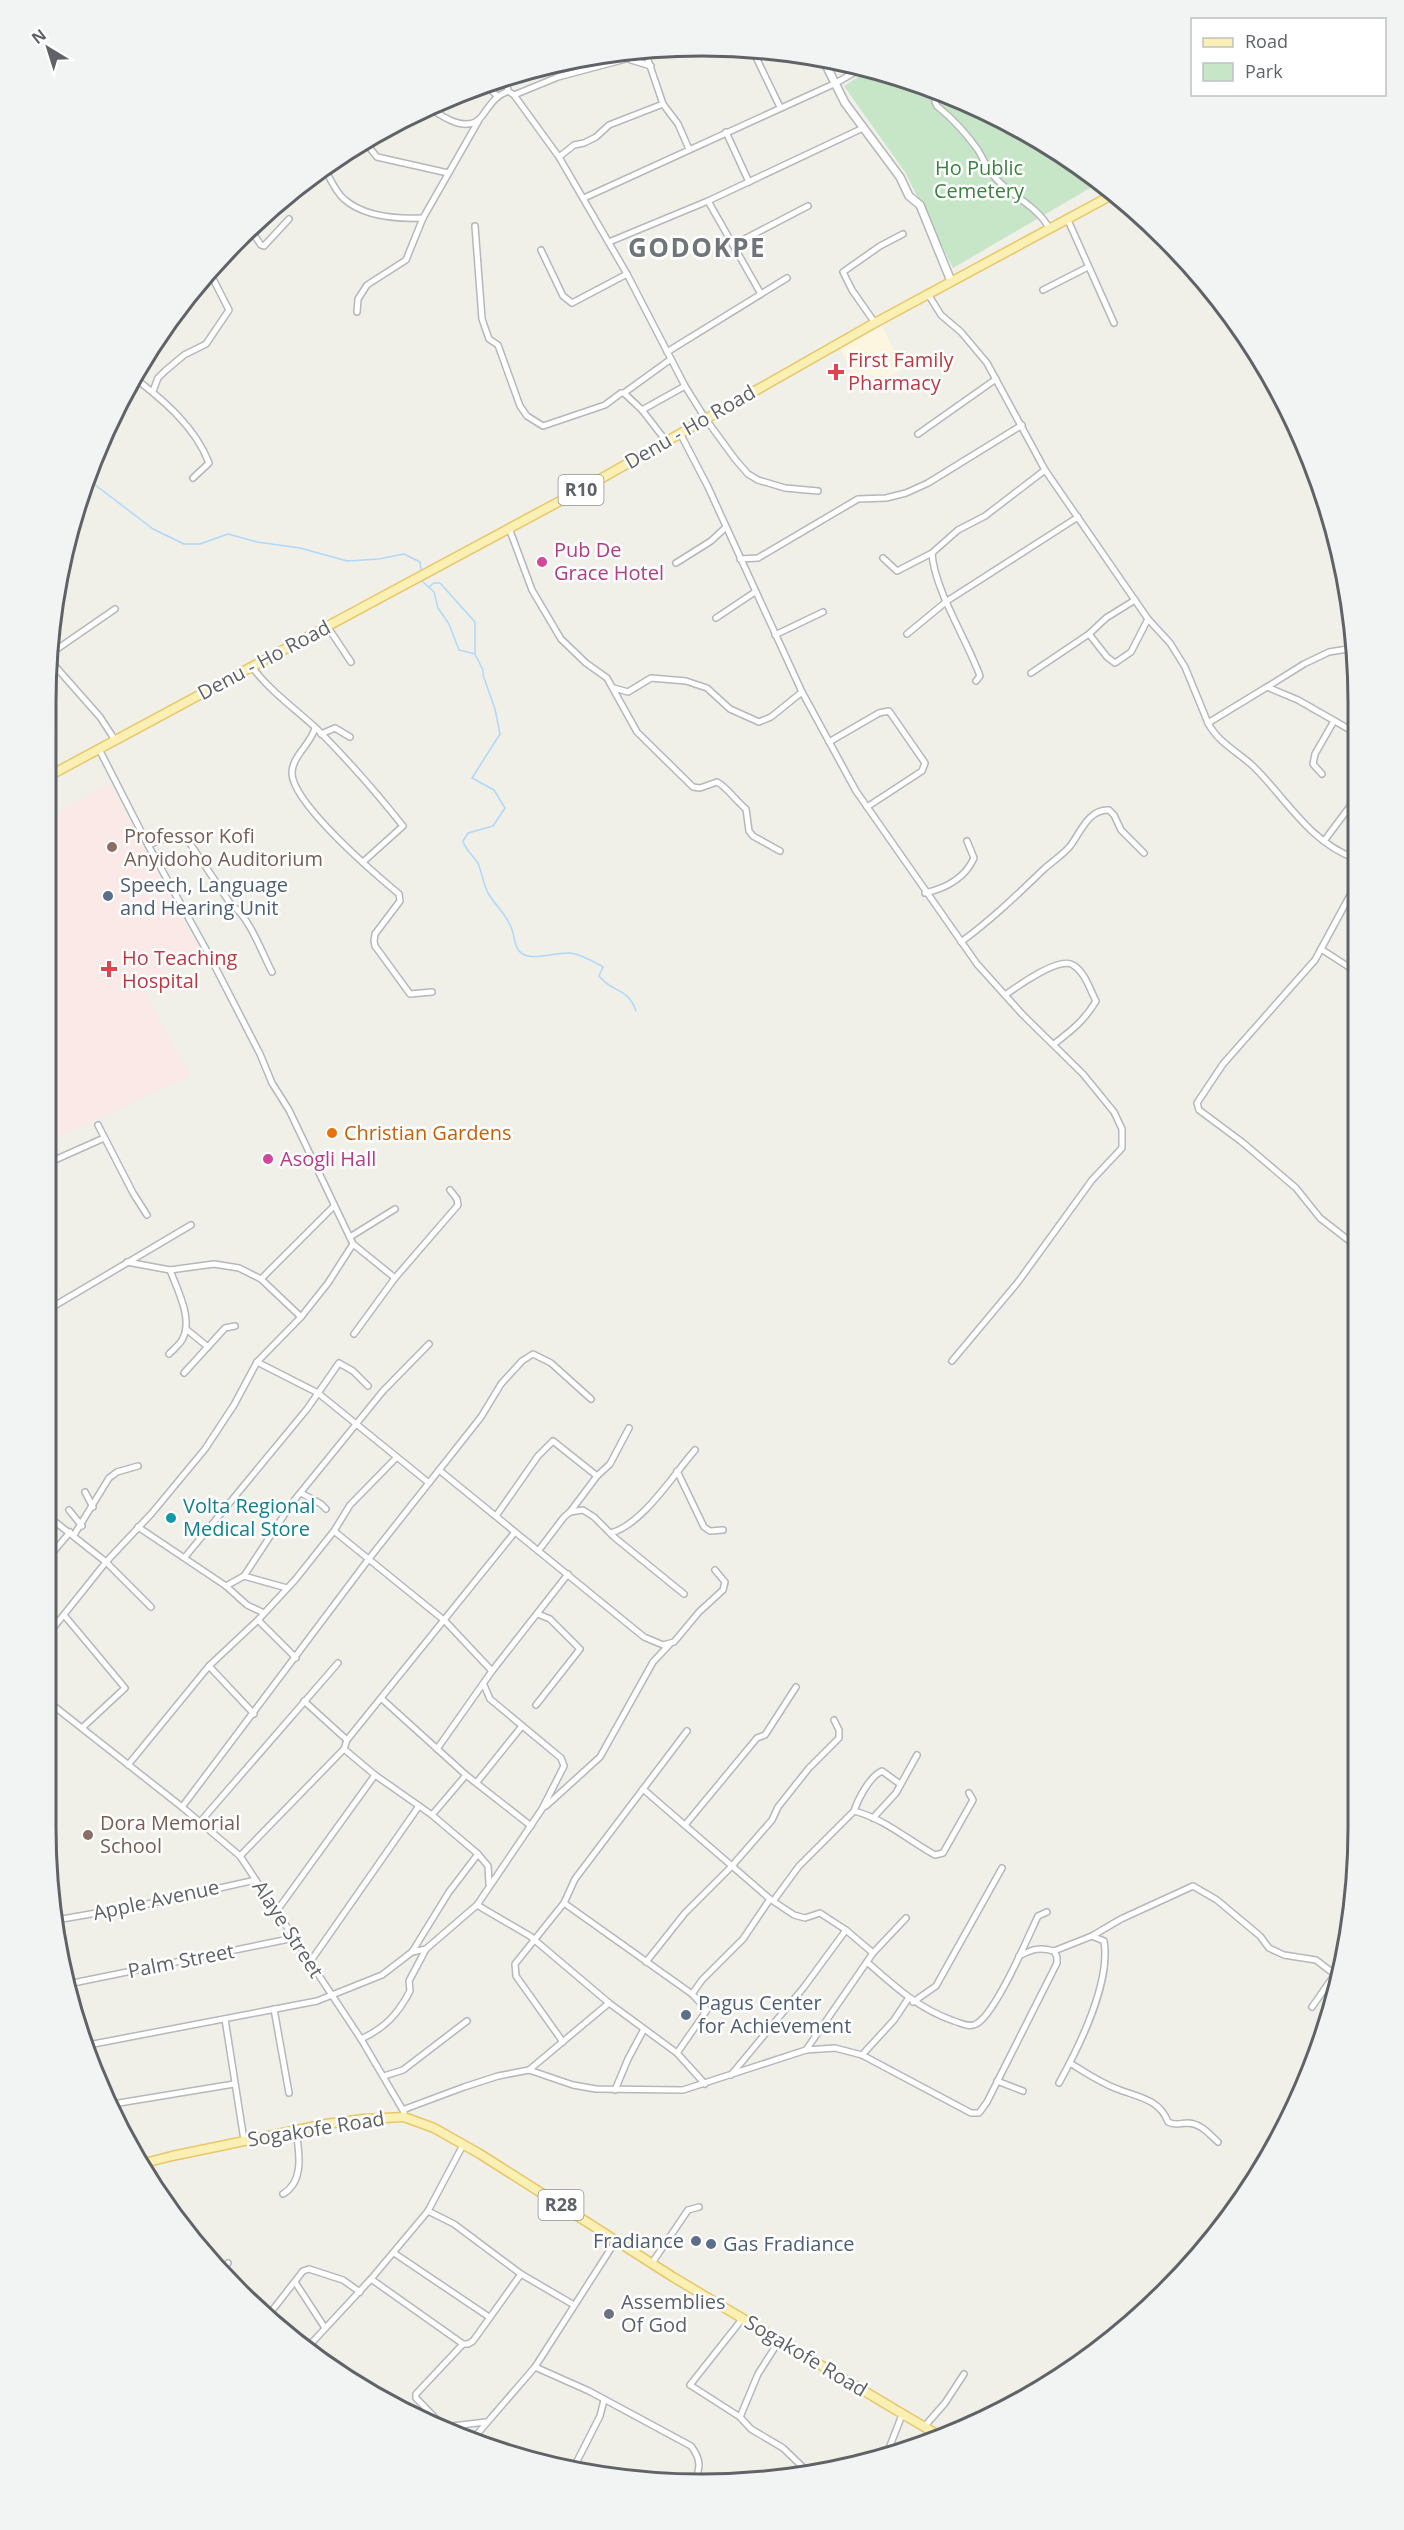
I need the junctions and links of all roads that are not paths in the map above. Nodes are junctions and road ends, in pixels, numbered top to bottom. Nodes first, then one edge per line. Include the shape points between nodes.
1 (648, 58) edge
2 (756, 58) edge
3 (624, 60) edge
4 (632, 60) edge
5 (651, 66) junction
6 (828, 68) edge
7 (852, 74) edge
8 (836, 83) junction
9 (507, 86) edge
10 (492, 91) edge
11 (508, 91) junction
12 (514, 95) junction
13 (497, 96) junction
14 (936, 100) edge
15 (663, 104) junction
16 (780, 107) junction
17 (437, 113) edge
18 (479, 120) junction
19 (863, 128) junction
20 (726, 132) junction
21 (370, 148) edge
22 (689, 149) junction
23 (559, 157) junction
24 (448, 174) junction
25 (327, 175) dead end
26 (749, 182) junction
27 (584, 198) junction
28 (1107, 198) edge
29 (708, 201) junction
30 (808, 206) dead end
31 (423, 218) junction
32 (289, 219) dead end
33 (1067, 219) junction
34 (475, 226) dead end
35 (1049, 228) junction
36 (903, 234) dead end
37 (255, 236) edge
38 (609, 242) junction
39 (733, 245) junction
40 (541, 250) dead end
41 (1088, 267) junction
42 (627, 274) junction
43 (787, 278) dead end
44 (213, 279) edge
45 (951, 282) junction
46 (1043, 290) dead end
47 (761, 294) junction
48 (928, 294) junction
49 (357, 312) dead end
50 (874, 323) junction
51 (1114, 323) dead end
52 (667, 352) junction
53 (671, 359) junction
54 (996, 380) junction
55 (140, 382) edge
56 (685, 386) junction
57 (153, 391) junction
58 (624, 393) junction
59 (642, 410) junction
60 (705, 418) junction
61 (1022, 425) junction
62 (680, 433) junction
63 (918, 434) dead end
64 (666, 441) junction
65 (1045, 470) junction
66 (193, 478) dead end
67 (818, 491) dead end
68 (1078, 517) junction
69 (509, 528) junction
70 (725, 528) junction
71 (932, 553) junction
72 (883, 558) dead end
73 (740, 559) junction
74 (675, 563) dead end
75 (755, 592) junction
76 (1135, 600) junction
77 (947, 601) junction
78 (116, 609) dead end
79 (823, 612) dead end
80 (716, 618) dead end
81 (1148, 619) junction
82 (327, 626) junction
83 (907, 634) dead end
84 (1089, 634) junction
85 (775, 635) junction
86 (58, 648) edge
87 (1346, 649) edge
88 (351, 662) dead end
89 (57, 667) edge
90 (252, 667) junction
91 (1032, 673) dead end
92 (976, 681) dead end
93 (1267, 687) junction
94 (614, 688) junction
95 (802, 692) junction
96 (1334, 720) junction
97 (1208, 723) junction
98 (315, 728) junction
99 (1348, 728) edge
100 (321, 734) junction
101 (350, 736) dead end
102 (114, 740) junction
103 (829, 742) junction
104 (99, 749) junction
105 (56, 772) edge
106 (1323, 774) dead end
107 (867, 807) junction
108 (1348, 809) edge
109 (967, 841) dead end
110 (1324, 841) junction
111 (148, 845) junction
112 (780, 851) dead end
113 (1144, 853) dead end
114 (1348, 856) edge
115 (363, 862) junction
116 (925, 893) junction
117 (1348, 899) edge
118 (961, 942) junction
119 (1321, 949) junction
120 (1348, 966) edge
121 (272, 972) dead end
122 (432, 992) dead end
123 (1005, 995) junction
124 (1054, 1044) junction
125 (98, 1125) dead end
126 (104, 1137) junction
127 (56, 1159) edge
128 (450, 1190) dead end
129 (334, 1206) junction
130 (395, 1209) dead end
131 (147, 1215) dead end
132 (191, 1225) dead end
133 (350, 1237) junction
134 (1348, 1240) edge
135 (353, 1244) junction
136 (128, 1262) junction
137 (170, 1270) junction
138 (395, 1278) junction
139 (261, 1279) junction
140 (56, 1305) edge
141 (301, 1317) junction
142 (235, 1326) dead end
143 (186, 1329) junction
144 (354, 1334) dead end
145 (429, 1344) dead end
146 (208, 1347) junction
147 (169, 1354) dead end
148 (952, 1361) dead end
149 (257, 1362) junction
150 (184, 1373) dead end
151 (368, 1386) dead end
152 (318, 1393) junction
153 (591, 1399) dead end
154 (356, 1425) junction
155 (629, 1428) dead end
156 (695, 1450) dead end
157 (396, 1458) junction
158 (138, 1466) dead end
159 (439, 1470) junction
160 (677, 1471) junction
161 (597, 1476) junction
162 (429, 1483) junction
163 (85, 1492) dead end
164 (301, 1493) junction
165 (93, 1507) junction
166 (326, 1509) dead end
167 (69, 1510) dead end
168 (570, 1512) junction
169 (496, 1516) junction
170 (56, 1521) edge
171 (82, 1526) junction
172 (138, 1527) junction
173 (723, 1530) dead end
174 (334, 1531) junction
175 (515, 1532) junction
176 (611, 1533) junction
177 (72, 1534) junction
178 (56, 1551) edge
179 (539, 1551) junction
180 (185, 1557) junction
181 (368, 1560) junction
182 (106, 1562) junction
183 (715, 1570) dead end
184 (568, 1574) junction
185 (244, 1576) junction
186 (226, 1586) junction
187 (287, 1588) junction
188 (684, 1594) dead end
189 (151, 1607) dead end
190 (264, 1613) junction
191 (64, 1614) junction
192 (538, 1614) junction
193 (258, 1620) junction
194 (445, 1621) junction
195 (56, 1624) edge
196 (669, 1645) junction
197 (296, 1658) junction
198 (338, 1663) dead end
199 (209, 1666) junction
200 (492, 1671) junction
201 (484, 1685) junction
202 (796, 1687) dead end
203 (382, 1699) junction
204 (303, 1701) junction
205 (536, 1705) dead end
206 (56, 1708) edge
207 (254, 1714) junction
208 (834, 1720) dead end
209 (522, 1726) junction
210 (82, 1728) junction
211 (687, 1731) dead end
212 (347, 1740) junction
213 (344, 1749) junction
214 (437, 1749) junction
215 (917, 1755) dead end
216 (128, 1765) junction
217 (375, 1775) junction
218 (466, 1775) junction
219 (477, 1782) junction
220 (900, 1784) junction
221 (643, 1789) junction
222 (969, 1793) dead end
223 (419, 1806) junction
224 (182, 1807) junction
225 (542, 1809) junction
226 (854, 1812) junction
227 (432, 1815) junction
228 (873, 1818) junction
229 (200, 1822) junction
230 (685, 1825) junction
231 (531, 1826) junction
232 (478, 1854) junction
233 (240, 1856) junction
234 (731, 1867) junction
235 (1002, 1868) dead end
236 (256, 1880) junction
237 (489, 1884) junction
238 (772, 1900) junction
239 (564, 1903) junction
240 (477, 1905) junction
241 (276, 1912) junction
242 (1047, 1912) dead end
243 (906, 1918) dead end
244 (62, 1919) edge
245 (846, 1930) junction
246 (1092, 1936) junction
247 (294, 1938) junction
248 (535, 1941) junction
249 (426, 1949) junction
250 (1054, 1951) junction
251 (412, 1952) junction
252 (873, 1953) junction
253 (1019, 1956) junction
254 (310, 1962) junction
255 (646, 1962) junction
256 (867, 1962) junction
257 (1332, 1972) edge
258 (75, 1983) edge
259 (1328, 1985) edge
260 (692, 1994) junction
261 (332, 1996) junction
262 (911, 2000) junction
263 (609, 2003) junction
264 (1312, 2007) dead end
265 (274, 2009) junction
266 (225, 2019) junction
267 (467, 2021) dead end
268 (644, 2029) junction
269 (362, 2039) junction
270 (563, 2042) junction
271 (93, 2045) edge
272 (806, 2050) junction
273 (677, 2053) junction
274 (862, 2055) junction
275 (1070, 2063) junction
276 (529, 2070) junction
277 (731, 2075) junction
278 (384, 2076) junction
279 (997, 2081) junction
280 (1059, 2083) dead end
281 (234, 2084) junction
282 (705, 2084) junction
283 (615, 2090) junction
284 (1023, 2091) dead end
285 (289, 2093) dead end
286 (117, 2103) edge
287 (404, 2113) junction
288 (296, 2130) junction
289 (244, 2140) junction
290 (1218, 2142) dead end
291 (463, 2145) junction
292 (149, 2162) edge
293 (283, 2194) dead end
294 (699, 2207) dead end
295 (428, 2211) junction
296 (616, 2239) junction
297 (394, 2253) junction
298 (652, 2263) junction
299 (521, 2274) junction
300 (371, 2279) junction
301 (295, 2282) junction
302 (360, 2292) junction
303 (574, 2305) junction
304 (272, 2310) edge
305 (489, 2317) junction
306 (743, 2318) junction
307 (325, 2328) junction
308 (779, 2341) junction
309 (311, 2343) edge
310 (464, 2344) junction
311 (535, 2367) junction
312 (964, 2374) dead end
313 (604, 2400) junction
314 (433, 2415) edge
315 (902, 2415) junction
316 (740, 2417) junction
317 (486, 2422) junction
318 (456, 2426) edge
319 (924, 2427) junction
320 (932, 2432) edge
321 (477, 2433) edge
322 (890, 2446) edge
323 (576, 2462) edge
324 (802, 2466) edge
325 (698, 2474) edge

1 - 5 street
2 - 16 street
3 - 12 street via 558,77
4 - 5 street
5 - 15 street
6 - 8 street
7 - 8 street
8 - 16 street
8 - 19 street
9 - 11 street
10 - 13 street
11 - 12 street
11 - 13 street
12 - 23 street
13 - 18 street
14 - 35 street via 980,152 991,174 1037,211
15 - 22 street
15 - 23 street via 609,125 596,137 574,145
16 - 20 street
17 - 18 street via 450,121 468,124
18 - 24 street
19 - 26 street
19 - 45 street via 900,177 909,196 920,205
20 - 22 street
20 - 26 street
21 - 24 street via 377,157
22 - 27 street
23 - 27 street
24 - 31 street
25 - 31 street via 350,203 386,217
26 - 29 street
27 - 38 street
28 - 33 main road, Denu - Ho Road / R10
29 - 38 street
29 - 39 street
30 - 39 street
31 - 49 street via 406,260 366,285 358,299
32 - 37 street via 264,246
33 - 35 main road, Denu - Ho Road / R10
33 - 41 street
34 - 58 street via 482,319 489,339 498,345 527,416 543,426 605,405
35 - 45 main road, Denu - Ho Road / R10
36 - 50 street via 843,272
38 - 42 street
39 - 47 street
40 - 42 street via 563,296 572,303
41 - 46 street
41 - 51 street
42 - 52 street
43 - 47 street
44 - 57 street via 229,310 206,344 165,371
45 - 48 main road, Denu - Ho Road / R10
47 - 52 street
48 - 50 main road, Denu - Ho Road / R10
48 - 54 street via 941,315 976,349
50 - 60 main road, Denu - Ho Road / R10
52 - 53 street
53 - 56 street
53 - 58 street
54 - 61 street
54 - 63 street
55 - 57 street
56 - 59 street
56 - 60 street
57 - 66 street via 204,450 209,463
58 - 59 street
59 - 64 street
60 - 62 main road, Denu - Ho Road / R10
60 - 67 street via 752,477 785,488
61 - 65 street
61 - 73 street via 906,494 858,499 758,558
62 - 64 main road, Denu - Ho Road / R10
62 - 70 street
64 - 69 main road, Denu - Ho Road / R10
65 - 68 street
65 - 71 street via 985,516 958,530
68 - 76 street
68 - 77 street
69 - 82 main road, Denu - Ho Road / R10
69 - 94 street via 523,570 551,624 561,639
70 - 73 street
70 - 74 street
71 - 72 street via 897,571
71 - 77 street
73 - 75 street
75 - 80 street
75 - 85 street
76 - 81 street
76 - 84 street
77 - 83 street
77 - 92 street via 980,676
78 - 86 street
79 - 85 street
81 - 84 street via 1131,652 1115,663
81 - 97 street via 1185,667
82 - 88 street
82 - 90 main road, Denu - Ho Road / R10
84 - 91 street
85 - 95 street
87 - 93 street via 1329,651
89 - 102 street via 100,717
90 - 98 street
90 - 102 main road, Denu - Ho Road / R10
93 - 96 street
93 - 97 street
94 - 95 street via 628,692 651,678 686,681 707,688 730,709 759,722
94 - 112 street via 642,738 693,788 717,782 725,786 737,803 746,808 753,836
95 - 103 street
96 - 99 street
96 - 106 street via 1315,754 1313,764
97 - 110 street via 1214,734 1253,766 1296,816
98 - 100 street
98 - 115 street via 312,740 293,765 292,778 334,837
100 - 101 street via 337,728
100 - 115 street via 403,826
102 - 104 main road, Denu - Ho Road / R10
103 - 107 street
103 - 107 street via 889,711 925,763 921,771
104 - 105 main road, Denu - Ho Road / R10
104 - 111 street
107 - 116 street
108 - 110 street
109 - 116 street via 974,858 971,864 952,884
110 - 114 street
111 - 121 street via 172,837 189,842 232,906 238,909
111 - 129 street via 289,1110
113 - 118 street via 1121,830 1114,815 1103,809 1078,831 1069,848
115 - 122 street via 401,898 375,934 375,946 410,994
116 - 118 street
117 - 119 street
118 - 123 street
119 - 120 street
119 - 134 street via 1295,985 1224,1064 1197,1103 1199,1110 1296,1188 1320,1218
123 - 124 street
123 - 124 street via 1042,971 1066,962 1082,973 1096,1001 1072,1031
124 - 148 street via 1114,1112 1122,1129 1122,1148 1092,1180 1018,1282
125 - 126 street
126 - 127 street
126 - 131 street
128 - 138 street via 458,1205
129 - 133 street
129 - 139 street
130 - 133 street
132 - 136 street
133 - 135 street
135 - 138 street
135 - 141 street
136 - 137 street
136 - 140 street
137 - 139 street via 231,1265
137 - 143 street via 182,1302
138 - 144 street
139 - 141 street
141 - 149 street
142 - 146 street via 226,1326
143 - 146 street
143 - 147 street via 183,1339
145 - 154 street
146 - 150 street
149 - 152 street
149 - 172 street via 205,1449
151 - 152 street via 339,1363
152 - 154 street
152 - 180 street
153 - 159 street via 551,1363 533,1354 501,1384 481,1417
154 - 157 street
154 - 164 street
155 - 161 street via 610,1464
156 - 160 street
157 - 162 street
157 - 174 street via 350,1505
158 - 165 street via 109,1478
159 - 162 street
159 - 169 street
160 - 173 street via 704,1527 710,1531
160 - 176 street via 644,1512
161 - 168 street
161 - 169 street via 553,1441 538,1455
162 - 181 street
163 - 165 street
164 - 166 street
164 - 185 street
165 - 171 street
167 - 171 street
168 - 176 street via 583,1510
168 - 179 street
169 - 175 street
170 - 177 street
171 - 177 street
172 - 180 street
172 - 182 street
174 - 181 street
174 - 187 street
175 - 179 street
175 - 194 street
176 - 188 street
177 - 178 street
177 - 182 street
179 - 184 street
180 - 186 street
181 - 194 street
181 - 197 street
182 - 189 street
182 - 191 street
183 - 196 street via 724,1582 723,1590
184 - 192 street
184 - 196 street via 644,1637
185 - 186 street
185 - 187 street
186 - 190 street via 246,1605
187 - 190 street
190 - 193 street
191 - 195 street
191 - 210 street via 125,1688
192 - 200 street
192 - 205 street via 550,1619 580,1649
193 - 197 street
193 - 199 street
194 - 200 street
194 - 203 street
196 - 225 street via 653,1662 600,1757
197 - 207 street
198 - 204 street
199 - 207 street
199 - 216 street
200 - 201 street
201 - 209 street via 490,1699
201 - 214 street
202 - 230 street via 765,1735 757,1738
203 - 212 street
203 - 214 street
204 - 212 street
204 - 229 street
206 - 210 street, Alaye Street
207 - 224 street
208 - 234 street via 839,1738 809,1768 772,1820
209 - 219 street
209 - 225 street via 564,1762
210 - 216 street, Alaye Street
211 - 221 street
212 - 213 street
213 - 217 street
213 - 233 street
214 - 218 street
215 - 220 street
216 - 224 street, Alaye Street
217 - 223 street
217 - 241 street
218 - 219 street
218 - 227 street
219 - 231 street
220 - 226 street via 882,1772 876,1773
220 - 228 street
221 - 230 street
221 - 239 street via 575,1880
222 - 228 street via 973,1800 969,1811 943,1853 935,1855
223 - 227 street
223 - 254 street
224 - 229 street, Alaye Street
225 - 231 street
226 - 228 street
226 - 238 street via 799,1866
227 - 232 street
229 - 233 street, Alaye Street
230 - 234 street
231 - 237 street
232 - 237 street via 488,1866
232 - 251 street
233 - 236 street, Alaye Street
234 - 238 street
234 - 255 street via 685,1913
235 - 262 street via 936,1986
236 - 241 street, Alaye Street
236 - 244 street, Apple Avenue
237 - 240 street
238 - 245 street via 805,1918 820,1913
238 - 260 street via 743,1939
239 - 248 street
239 - 255 street
240 - 248 street
240 - 249 street
241 - 247 street, Alaye Street
242 - 253 street via 1038,1916
243 - 252 street
245 - 252 street
245 - 277 street via 804,1988
246 - 250 street
246 - 257 street via 1193,1886 1217,1900 1269,1948 1284,1955 1316,1960
246 - 275 street via 1104,1941 1106,1966
247 - 254 street, Alaye Street
247 - 258 street, Palm Street
248 - 263 street
248 - 270 street via 514,1969
249 - 251 street
249 - 269 street via 409,1981 410,1991 390,2022
250 - 253 street via 1037,1947
250 - 279 street via 1057,1963
251 - 261 street via 382,1976
252 - 256 street
253 - 262 street via 984,2018 976,2024 969,2026 941,2017
254 - 261 street, Alaye Street
255 - 260 street
256 - 262 street
256 - 272 street
259 - 264 street
260 - 273 street via 707,2010
261 - 265 street
261 - 269 street, Alaye Street
262 - 274 street
263 - 268 street
263 - 270 street
265 - 266 street
265 - 285 street
266 - 271 street
266 - 281 street
267 - 278 street via 403,2070
268 - 273 street
268 - 283 street
269 - 278 street, Alaye Street
270 - 276 street
272 - 274 street via 836,2048
272 - 277 street
273 - 282 street
274 - 279 street via 971,2113 979,2113
275 - 280 street
275 - 290 street via 1119,2090 1142,2096 1165,2112 1168,2122 1201,2126
276 - 283 street via 573,2085
276 - 287 street via 464,2086
277 - 282 street
278 - 287 street, Alaye Street
279 - 284 street
281 - 286 street
281 - 289 street
282 - 283 street via 683,2090
287 - 288 main road, Sogakofe Road / R28
287 - 291 main road, Sogakofe Road / R28
288 - 289 main road, Sogakofe Road / R28
288 - 293 street via 300,2164 294,2186
289 - 292 main road, Sogakofe Road / R28
291 - 295 street
291 - 296 main road, Sogakofe Road / R28
294 - 298 street via 688,2210
295 - 297 street
295 - 299 street via 454,2224
296 - 298 main road, Sogakofe Road / R28
296 - 303 street
297 - 300 street
297 - 305 street
298 - 306 main road, Sogakofe Road / R28
299 - 303 street
299 - 305 street
300 - 302 street
300 - 310 street
301 - 302 street via 309,2269 343,2280
301 - 304 street
301 - 307 street
302 - 307 street
303 - 311 street
305 - 310 street via 473,2341
306 - 308 main road, Sogakofe Road / R28
306 - 316 street via 690,2385
307 - 309 street
308 - 315 main road, Sogakofe Road / R28
308 - 316 street via 761,2368
310 - 314 street via 416,2394
311 - 313 street
311 - 317 street
312 - 319 street
313 - 323 street
313 - 325 street via 691,2446 698,2456
315 - 319 main road, Sogakofe Road / R28
315 - 322 street
316 - 324 street
317 - 318 street
317 - 321 street
319 - 320 main road, Sogakofe Road / R28

